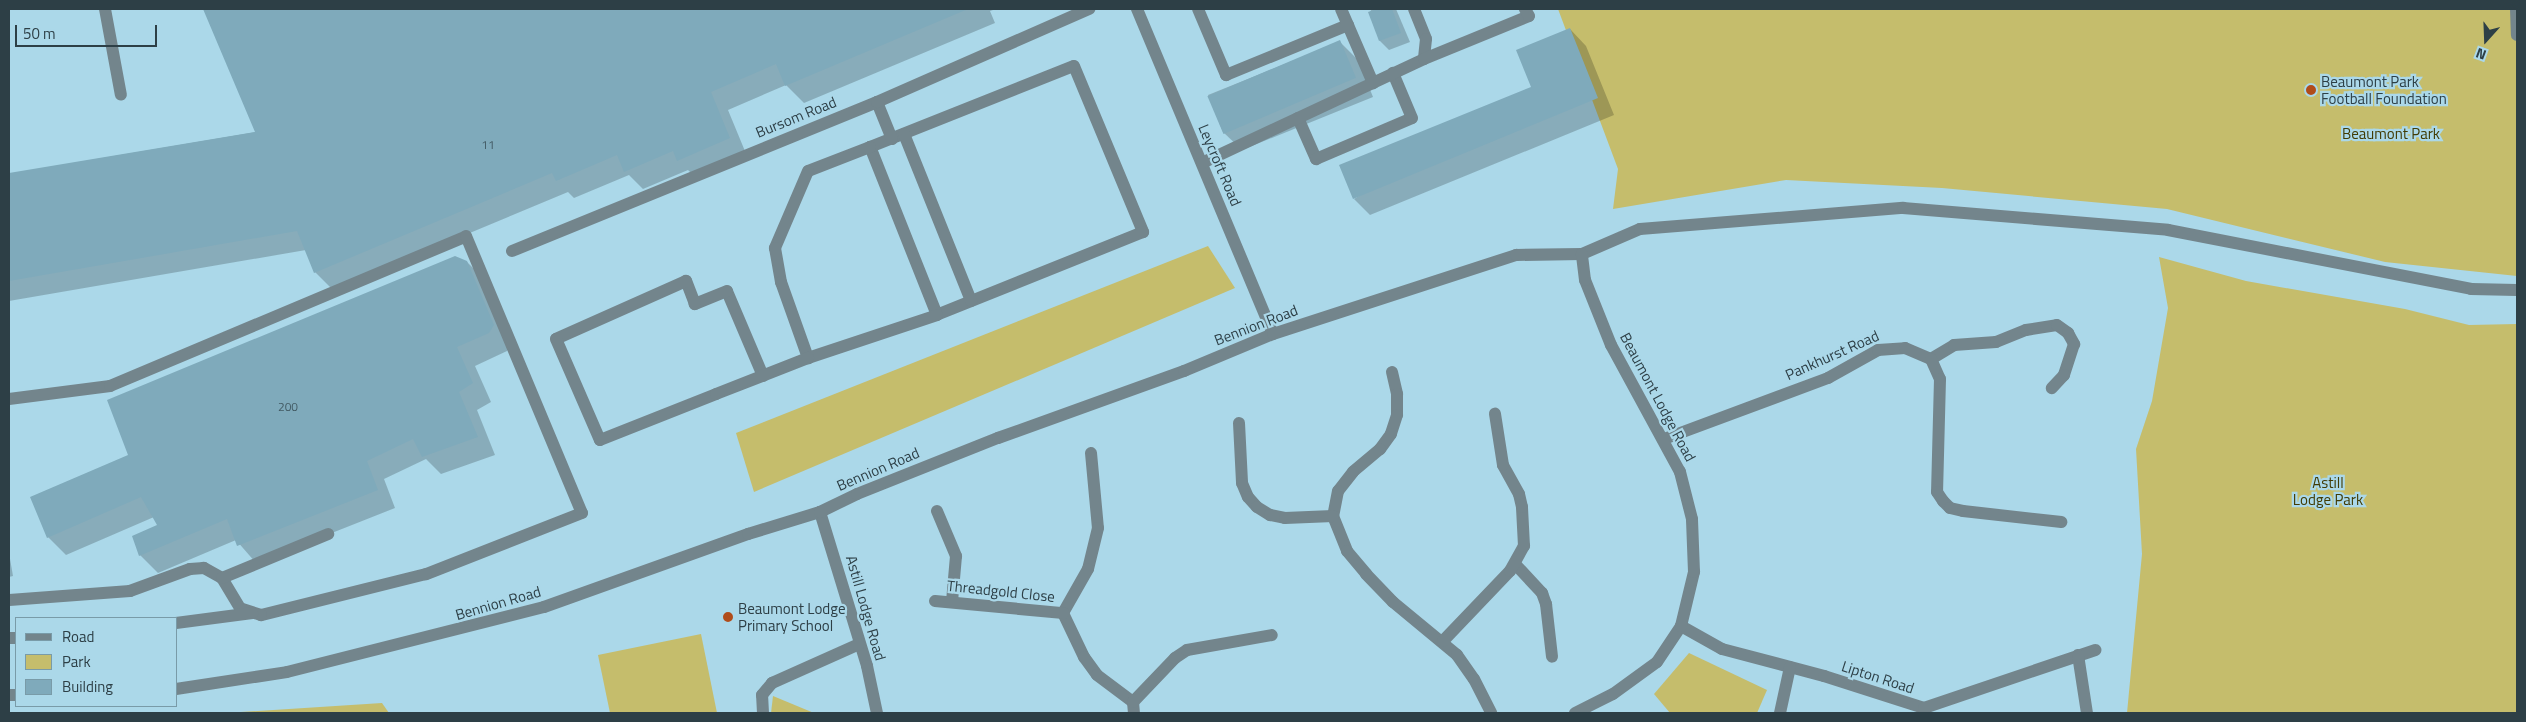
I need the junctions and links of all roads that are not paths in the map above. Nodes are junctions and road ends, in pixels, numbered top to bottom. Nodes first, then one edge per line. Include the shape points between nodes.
1 (105, 9) edge
2 (1089, 9) edge
3 (1137, 9) edge
4 (1198, 9) edge
5 (1341, 9) edge
6 (1414, 9) edge
7 (1526, 9) edge
8 (2516, 9) edge
9 (1348, 25) junction
10 (2517, 35) edge
11 (1424, 59) junction
12 (1393, 74) junction
13 (1373, 83) junction
14 (121, 95) dead end
15 (877, 102) junction
16 (1298, 118) junction
17 (898, 137) junction
18 (870, 147) junction
19 (1202, 163) junction
20 (512, 251) dead end
21 (1582, 254) junction
22 (2517, 290) edge
23 (971, 301) junction
24 (937, 315) junction
25 (1273, 334) junction
26 (808, 358) junction
27 (1931, 359) junction
28 (1392, 372) dead end
29 (762, 376) junction
30 (2052, 388) dead end
31 (9, 399) edge
32 (1495, 414) dead end
33 (1239, 423) dead end
34 (1664, 439) junction
35 (1091, 453) dead end
36 (937, 511) dead end
37 (820, 512) junction
38 (1334, 516) junction
39 (2061, 522) dead end
40 (328, 534) dead end
41 (1515, 564) junction
42 (222, 578) junction
43 (9, 600) edge
44 (935, 601) dead end
45 (952, 602) junction
46 (252, 613) junction
47 (1063, 613) junction
48 (178, 623) edge
49 (1680, 626) junction
50 (1272, 635) dead end
51 (1443, 641) junction
52 (859, 644) junction
53 (2095, 650) dead end
54 (2078, 655) junction
55 (1552, 657) dead end
56 (1790, 668) junction
57 (178, 689) edge
58 (1133, 708) edge
59 (1925, 711) edge
60 (763, 713) edge
61 (877, 713) edge
62 (1491, 713) edge
63 (1575, 713) edge
64 (1780, 713) edge
65 (2087, 713) edge

1 - 14 street
2 - 15 street, Bursom Road
3 - 19 street, Leycroft Road
4 - 9 street via 1226,75
5 - 9 street
6 - 11 street via 1426,39
7 - 11 street via 1528,16
8 - 10 street
9 - 13 street
11 - 12 street
12 - 13 street
12 - 16 street via 1412,118 1316,159
13 - 16 street
15 - 17 street
15 - 20 street, Bursom Road
16 - 19 street
17 - 18 street
17 - 23 street
17 - 23 street via 1074,66 1143,232
18 - 24 street
18 - 26 street via 808,171 774,248 781,282
19 - 25 street, Leycroft Road
21 - 22 street via 1640,229 1903,208 2168,230 2471,289
21 - 25 street, Bennion Road via 1516,255
21 - 34 street, Beaumont Lodge Road via 1585,280 1611,345
23 - 24 street
24 - 26 street
25 - 37 street, Bennion Road via 1184,371 989,442
26 - 29 street
27 - 30 street via 1954,345 1996,342 2026,330 2057,325 2068,333 2074,344 2064,375
27 - 34 street, Pankhurst Road via 1905,348 1878,350 1828,378
27 - 39 street via 1940,379 1937,492 1943,501 1950,508 1963,511
28 - 38 street via 1397,415 1391,434 1380,450 1353,472 1338,491
29 - 29 street via 600,440 556,339 686,281 695,304 726,291
31 - 46 street via 110,386 466,236 582,513 426,574 284,609
32 - 41 street via 1503,465 1519,494 1522,507 1524,546
33 - 38 street via 1242,483 1257,507 1285,518
34 - 49 street, Beaumont Lodge Road via 1680,472 1692,518 1694,572
35 - 47 street, Threadgold Close via 1098,528 1088,569
36 - 45 street via 956,556
37 - 52 street, Astill Lodge Road
37 - 57 street, Bennion Road via 748,534 534,610 287,672
38 - 51 street via 1347,551 1366,574 1392,602
40 - 42 street
41 - 51 street
41 - 55 street via 1542,593
42 - 43 street via 204,568 190,569 130,591
42 - 46 street via 240,608
44 - 45 street, Threadgold Close
45 - 47 street, Threadgold Close
46 - 48 street
47 - 58 street, Threadgold Close via 1080,651 1097,675
49 - 56 street, Lipton Road via 1722,649
49 - 63 street, Beaumont Lodge Road via 1657,662 1613,694
50 - 58 street, Threadgold Close via 1187,650 1175,658
51 - 62 street via 1466,667
52 - 60 street via 772,683 762,695
52 - 61 street, Astill Lodge Road
53 - 54 street, Lipton Road
54 - 59 street, Lipton Road
54 - 65 street
56 - 59 street, Lipton Road
56 - 64 street

